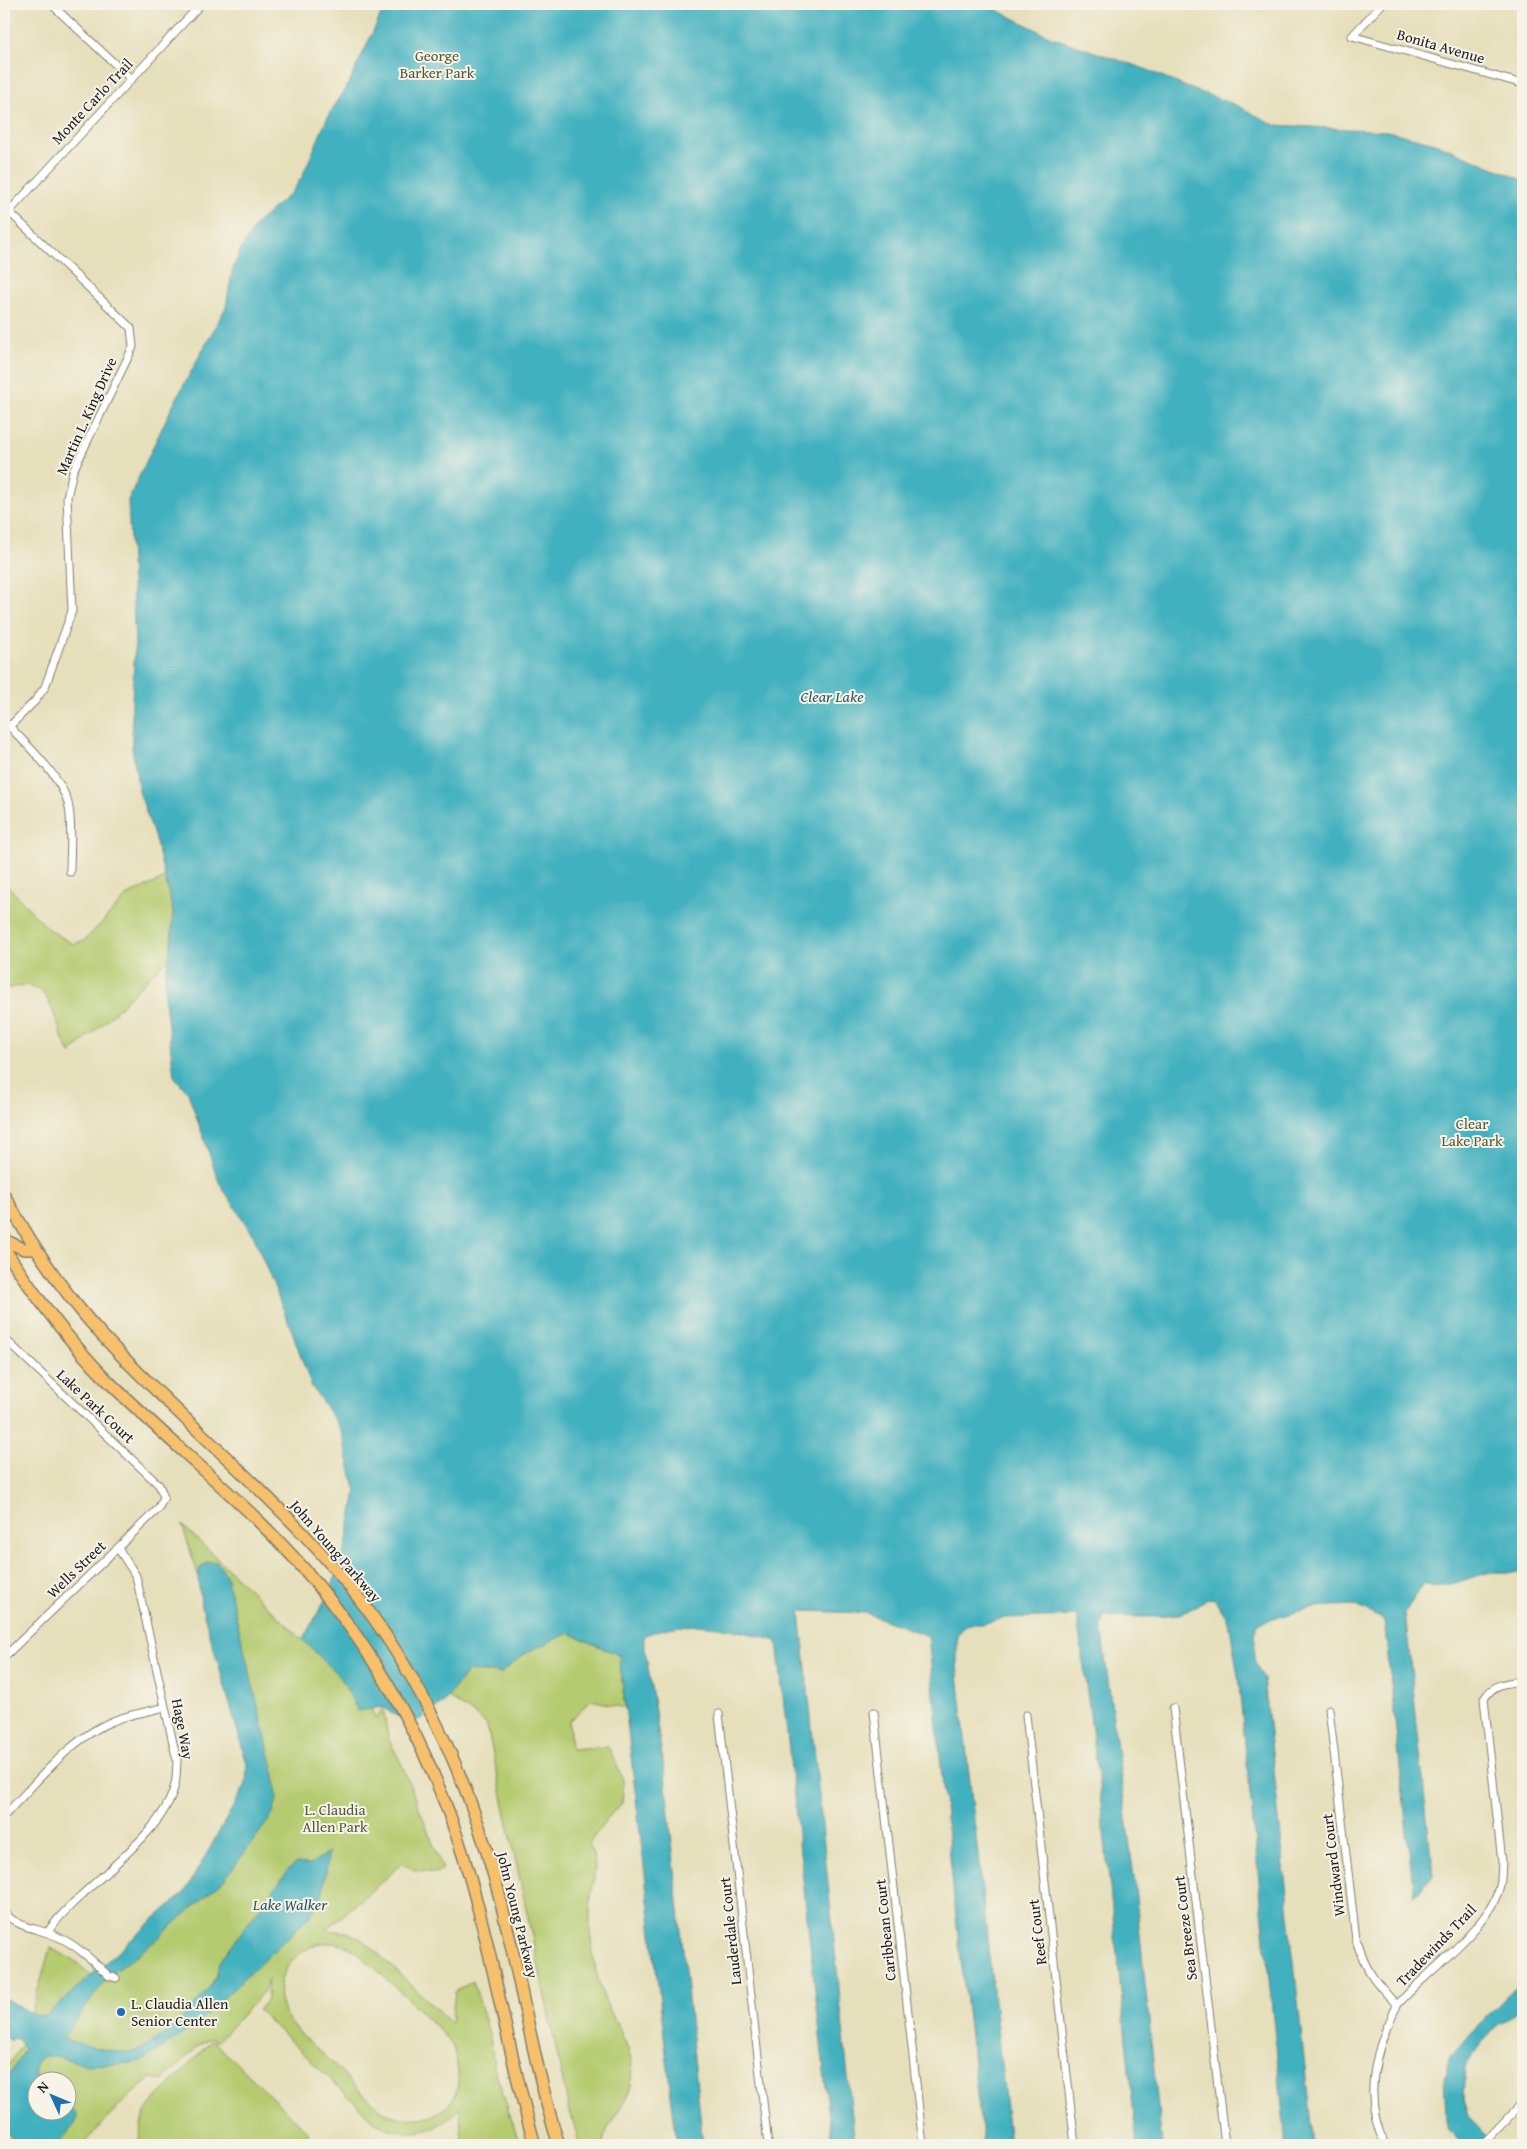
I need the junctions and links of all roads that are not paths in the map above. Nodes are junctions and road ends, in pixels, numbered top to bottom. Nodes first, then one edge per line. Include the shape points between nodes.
1 (51, 4) edge
2 (201, 4) edge
3 (1382, 4) edge
4 (131, 79) junction
5 (1523, 84) edge
6 (5, 212) edge
7 (7, 724) edge
8 (70, 872) dead end
9 (4, 1195) edge
10 (4, 1240) edge
11 (4, 1248) edge
12 (36, 1249) junction
13 (4, 1338) edge
14 (164, 1497) joint
15 (118, 1548) junction
16 (4, 1658) edge
17 (1523, 1681) edge
18 (165, 1707) junction
19 (1173, 1708) dead end
20 (1329, 1709) dead end
21 (874, 1712) dead end
22 (719, 1714) dead end
23 (1026, 1715) dead end
24 (4, 1816) edge
25 (4, 1913) edge
26 (47, 1933) junction
27 (113, 1977) dead end
28 (1397, 2005) junction
29 (1523, 2102) edge
30 (535, 2145) edge
31 (559, 2145) edge
32 (768, 2145) edge
33 (923, 2145) edge
34 (1075, 2145) edge
35 (1225, 2145) edge
36 (1385, 2145) edge
37 (1482, 2145) edge

1 - 4 street
2 - 4 street, Monte Carlo Trail
3 - 5 street, Bonita Avenue via 1352,36
4 - 6 street, Monte Carlo Trail
6 - 7 street, Martin L. King Drive via 131,328 133,347 73,471 67,497 72,612 45,687 35,701
7 - 8 street via 62,789 68,804
9 - 12 main road, John Young Parkway
10 - 12 main road via 24,1249
11 - 30 main road via 59,1326 100,1372 288,1551 316,1583 377,1667 420,1744 464,1859
12 - 31 main road, John Young Parkway via 118,1352 305,1535 374,1620 410,1674 441,1733 475,1814 495,1879
13 - 14 street, Lake Park Court via 159,1484
14 - 15 street, Wells Street via 158,1509
15 - 16 street, Wells Street
15 - 18 street, Hage Way via 136,1576
17 - 28 street, Tradewinds Trail via 1499,1684 1490,1689 1484,1699 1502,1862 1500,1886 1494,1902 1477,1924
18 - 24 street via 113,1721 86,1738 63,1756
18 - 26 street, Hage Way via 177,1761 175,1785 163,1812 152,1828 70,1906
19 - 35 street, Sea Breeze Court
20 - 28 street, Windward Court via 1356,1940 1373,1980
21 - 33 street, Caribbean Court
22 - 32 street, Lauderdale Court
23 - 34 street, Reef Court
25 - 26 street via 21,1925
26 - 27 street via 61,1938
28 - 36 street, Tradewinds Trail via 1373,2071 1373,2104 1379,2134
29 - 37 street

